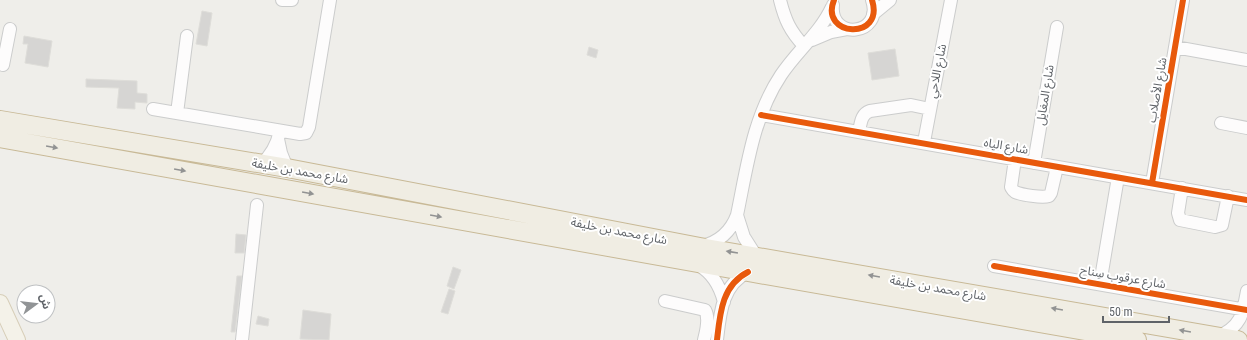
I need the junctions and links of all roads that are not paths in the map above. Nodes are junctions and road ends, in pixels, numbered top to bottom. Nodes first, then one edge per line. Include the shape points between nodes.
1 (282, 0) edge
2 (292, 0) edge
3 (330, 0) edge
4 (780, 0) edge
5 (872, 0) edge
6 (890, 0) edge
7 (951, 0) edge
8 (1184, 0) edge
9 (833, 3) edge
10 (874, 14) junction
11 (1057, 27) dead end
12 (10, 29) dead end
13 (847, 30) junction
14 (187, 36) dead end
15 (806, 45) junction
16 (3, 46) edge
17 (1175, 47) junction
18 (1247, 60) edge
19 (3, 65) dead end
20 (153, 109) dead end
21 (930, 109) junction
22 (177, 113) junction
23 (761, 115) junction
24 (0, 120) edge
25 (1221, 123) dead end
26 (1247, 128) edge
27 (859, 131) junction
28 (279, 135) junction
29 (0, 138) edge
30 (924, 142) junction
31 (31, 144) junction
32 (0, 149) edge
33 (1015, 159) junction
34 (1034, 163) junction
35 (261, 164) junction
36 (1057, 167) junction
37 (287, 168) junction
38 (1118, 177) junction
39 (1152, 183) junction
40 (1182, 188) junction
41 (1228, 196) junction
42 (1247, 200) edge
43 (257, 205) dead end
44 (737, 215) junction
45 (697, 254) junction
46 (756, 256) junction
47 (994, 266) dead end
48 (748, 272) junction
49 (1100, 284) junction
50 (1247, 291) edge
51 (665, 301) dead end
52 (724, 302) junction
53 (0, 303) edge
54 (1245, 310) edge
55 (1247, 329) edge
56 (711, 335) edge
57 (1217, 337) junction
58 (18, 340) edge
59 (242, 340) edge
60 (1137, 340) edge
61 (1238, 340) edge

1 - 2 street
3 - 28 street via 308,130 303,134
4 - 15 street via 787,24 795,36
5 - 10 street
6 - 10 street
7 - 21 street, شارع اللاحي
8 - 17 street, شارع الأصلاب
9 - 13 street via 832,12 836,21
9 - 15 street via 824,22
10 - 13 street via 864,27
11 - 34 street, شارع المغايل
12 - 16 street
13 - 15 street via 826,34
14 - 22 street
15 - 23 street via 781,76
16 - 19 street
17 - 18 street
17 - 39 street, شارع الأصلاب
20 - 22 street
21 - 27 street via 911,106 866,112 862,117
21 - 30 street, شارع اللاحي
22 - 28 street
23 - 27 street, شارع الياه
23 - 44 street via 753,136
24 - 35 highway, شارع محمد بن خليفة
25 - 26 street
27 - 30 street, شارع الياه
28 - 35 street via 272,153
28 - 37 street via 281,154
29 - 31 highway, شارع محمد بن خليفة
30 - 33 street, شارع الياه
31 - 32 highway
31 -> 45 highway, شارع محمد بن خليفة
33 - 34 street, شارع الياه
33 - 36 street via 1011,184 1016,192 1047,197 1050,195
34 - 36 street, شارع الياه
35 - 37 highway, شارع محمد بن خليفة
36 - 38 street, شارع الياه
37 - 45 highway, شارع محمد بن خليفة
38 - 39 street, شارع الياه
38 - 49 street
39 - 40 street, شارع الياه
40 - 41 street, شارع الياه
40 - 41 street via 1178,213 1180,220 1215,227 1222,225
41 - 42 street, شارع الياه
43 - 59 street
44 - 45 street via 731,228 720,239
44 - 46 street via 744,237
46 -> 45 highway, شارع محمد بن خليفة
45 - 48 highway, شارع محمد بن خليفة
45 - 52 street via 718,285
57 -> 46 highway, شارع محمد بن خليفة
47 - 49 street, شارع عرقوب سِناح
48 - 52 street via 730,287
48 - 60 highway, شارع محمد بن خليفة
49 - 54 street, شارع عرقوب سِناح
50 - 54 street
51 - 56 street via 705,310
52 - 56 street
53 - 58 main road
54 - 55 street
54 - 57 street via 1234,327
57 - 61 highway, شارع محمد بن خليفة

